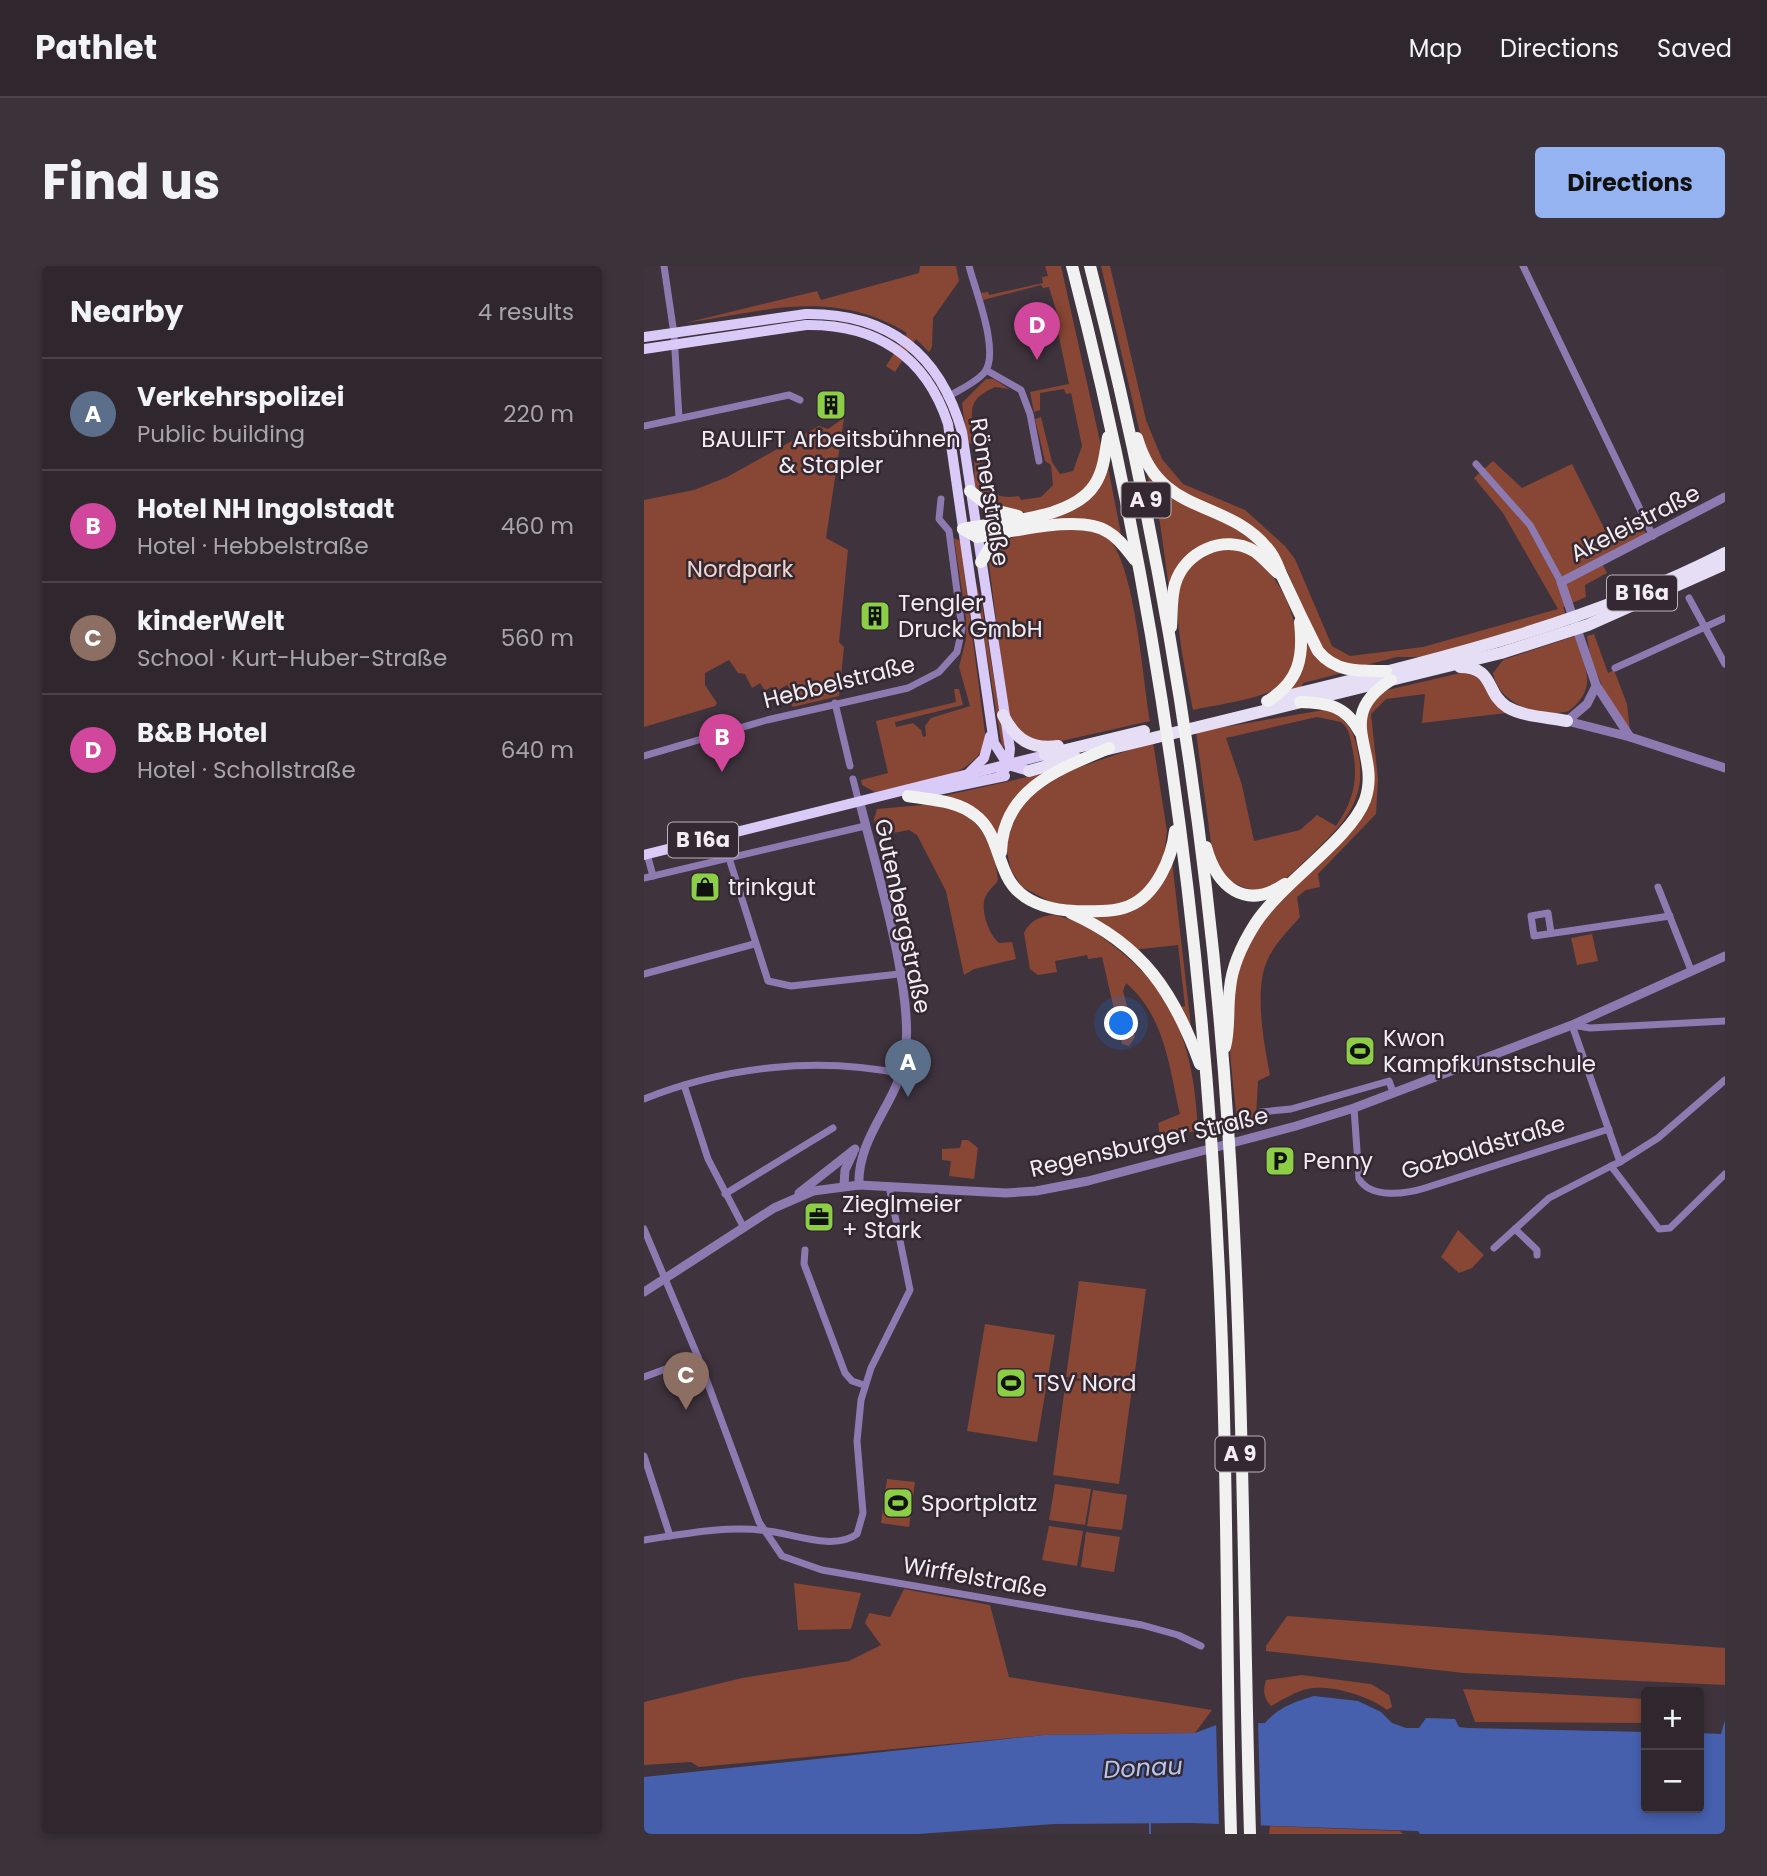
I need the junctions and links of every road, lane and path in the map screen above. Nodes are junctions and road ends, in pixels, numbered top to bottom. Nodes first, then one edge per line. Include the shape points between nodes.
1 (664, 266) edge
2 (969, 266) edge
3 (1072, 266) edge
4 (1090, 266) edge
5 (1523, 266) edge
6 (674, 334) junction
7 (644, 337) edge
8 (675, 346) junction
9 (644, 349) edge
10 (1114, 367) junction
11 (986, 370) junction
12 (945, 398) junction
13 (800, 400) dead end
14 (1129, 414) junction
15 (679, 418) junction
16 (644, 426) edge
17 (1109, 429) junction
18 (1039, 461) dead end
19 (1476, 464) dead end
20 (970, 491) junction
21 (1725, 497) edge
22 (941, 499) dead end
23 (1025, 517) junction
24 (949, 531) junction
25 (972, 531) junction
26 (1005, 534) junction
27 (1653, 536) junction
28 (1725, 553) edge
29 (1136, 561) junction
30 (981, 562) junction
31 (1725, 564) edge
32 (1282, 576) junction
33 (1561, 582) junction
34 (1689, 597) dead end
35 (1298, 612) junction
36 (1725, 618) edge
37 (1703, 628) junction
38 (1170, 635) junction
39 (1502, 653) junction
40 (1725, 664) edge
41 (1442, 668) junction
42 (1615, 668) dead end
43 (1388, 676) junction
44 (1488, 678) junction
45 (1596, 685) junction
46 (1179, 691) junction
47 (1268, 701) junction
48 (1300, 702) junction
49 (835, 703) junction
50 (1003, 715) junction
51 (1567, 721) junction
52 (989, 722) junction
53 (1360, 733) junction
54 (1630, 737) junction
55 (1104, 745) junction
56 (1188, 753) junction
57 (1045, 755) joint
58 (644, 756) edge
59 (1007, 765) junction
60 (850, 766) dead end
61 (1725, 768) edge
62 (1029, 771) junction
63 (968, 774) junction
64 (999, 777) junction
65 (853, 779) dead end
66 (908, 796) junction
67 (860, 803) junction
68 (1177, 816) junction
69 (865, 826) junction
70 (1201, 832) junction
71 (645, 854) edge
72 (1000, 856) junction
73 (729, 858) junction
74 (653, 876) junction
75 (644, 878) edge
76 (1291, 880) junction
77 (1658, 887) dead end
78 (1064, 910) junction
79 (1670, 916) junction
80 (1551, 933) dead end
81 (754, 944) junction
82 (1725, 957) edge
83 (1691, 970) junction
84 (644, 974) edge
85 (899, 974) junction
86 (1725, 1021) edge
87 (1572, 1025) junction
88 (1225, 1047) junction
89 (1223, 1072) junction
90 (902, 1073) junction
91 (1725, 1080) edge
92 (1206, 1081) junction
93 (684, 1086) junction
94 (1393, 1093) junction
95 (644, 1099) edge
96 (1354, 1108) junction
97 (1261, 1112) dead end
98 (833, 1128) dead end
99 (1609, 1129) junction
100 (868, 1137) junction
101 (855, 1149) junction
102 (1620, 1162) junction
103 (1611, 1166) junction
104 (1725, 1174) edge
105 (844, 1185) junction
106 (859, 1185) junction
107 (889, 1186) junction
108 (725, 1194) junction
109 (790, 1200) junction
110 (744, 1228) junction
111 (1515, 1228) junction
112 (644, 1229) edge
113 (1494, 1248) dead end
114 (805, 1250) dead end
115 (1536, 1255) dead end
116 (666, 1279) junction
117 (644, 1292) edge
118 (698, 1357) junction
119 (644, 1377) edge
120 (864, 1385) junction
121 (644, 1456) edge
122 (764, 1530) junction
123 (670, 1536) junction
124 (644, 1540) edge
125 (1201, 1646) dead end
126 (1231, 1834) edge
127 (1250, 1834) edge

1 - 6 street
2 - 11 street via 989,339
3 - 17 highway, A 9
4 - 10 highway, A 9
5 - 27 street
6 - 7 main road, Römerstraße
6 - 8 street
6 - 12 main road, Römerstraße via 806,314 853,317 888,331 915,349 941,379
8 - 9 main road, Römerstraße
8 - 12 main road, Römerstraße via 806,325 854,329 906,356
8 - 15 street
10 - 14 highway, A 9
10 - 46 highway, A 9
11 - 12 street
11 - 18 street via 1021,390
12 - 20 main road, Römerstraße via 962,432
12 - 25 main road, Römerstraße
13 - 15 street via 789,395
14 - 32 highway, A 9 via 1141,451 1157,479 1190,503 1245,528 1268,548
14 - 38 highway, A 9
15 - 16 street
17 - 23 highway, A 9 via 1101,471 1087,495 1065,508
17 - 29 highway, A 9
19 - 33 street, Akeleistraße via 1530,525
20 - 23 highway, A 9 via 994,510
20 - 25 main road, Römerstraße
21 - 27 street, Akeleistraße
22 - 24 street, Hebbelstraße via 939,519
23 - 25 highway, A 9
24 - 25 street
24 - 49 street, Hebbelstraße via 962,629 953,659 920,683
25 - 26 highway, A 9
25 - 30 main road, Römerstraße
25 - 52 main road, Römerstraße
26 - 29 highway, A 9 via 1071,524 1100,527
26 - 30 highway via 993,542
27 - 33 street, Akeleistraße
28 - 43 highway, B 16a via 1565,622
29 - 68 highway, A 9
30 - 50 main road, Römerstraße
31 - 39 highway, B 16a via 1588,625
32 - 35 highway, A 9
32 - 38 highway, A 9 via 1240,545 1209,548 1186,563 1177,580
33 - 45 street, Akeleistraße
34 - 37 street
35 - 43 highway, A 9 via 1325,660 1344,669
35 - 47 highway, A 9 via 1302,643 1297,673 1288,687
36 - 37 street
37 - 40 street
37 - 42 street
38 - 46 highway, A 9
39 - 41 highway, B 16a
39 - 44 highway
41 - 43 highway, B 16a
41 - 44 highway via 1473,667
43 - 47 highway, B 16a
43 - 48 highway, B 16a
43 - 53 highway, A 9 via 1364,705
44 - 51 highway via 1510,708
45 - 51 street via 1587,704
45 - 54 street, Akeleistraße
46 - 56 highway, A 9
47 - 55 highway, B 16a
48 - 53 highway via 1339,707
48 - 55 highway, B 16a
49 - 58 street, Hebbelstraße
49 - 60 street
50 - 55 highway via 1018,737 1034,746
50 - 59 main road, Römerstraße via 1010,749
51 - 54 street
52 - 59 main road, Römerstraße via 996,749
52 - 63 main road via 987,752
53 - 76 highway, A 9 via 1368,784 1363,805 1347,828
54 - 61 street
55 - 57 highway, B 16a
55 - 62 highway, B 16a
55 - 72 highway via 1045,777 1021,797 1006,822
56 - 70 highway, A 9
56 - 89 highway, A 9
57 - 59 main road, B 16a
59 - 62 main road
59 - 63 main road, B 16a
59 - 64 main road
62 - 64 main road, B 16a
63 - 67 main road, B 16a
64 - 66 main road, B 16a
65 - 67 street, Gutenbergstraße
66 - 67 main road, B 16a
66 - 72 highway, A 9 via 952,803 972,812 988,829
67 - 69 street, Gutenbergstraße
67 - 71 main road, B 16a
68 - 78 highway, A 9 via 1168,860 1141,897 1112,910
68 - 92 highway, A 9
69 - 73 street
69 - 85 street, Gutenbergstraße
70 - 76 highway, A 9 via 1217,878 1237,892 1263,894
70 - 88 highway, A 9
71 - 74 street
72 - 78 highway, A 9 via 1019,893 1032,902
73 - 74 street
73 - 81 street
74 - 75 street
76 - 88 highway, A 9 via 1264,911 1239,955 1230,988
77 - 79 street
78 - 92 highway, A 9 via 1109,935 1153,973 1178,1007
79 - 80 street
79 - 83 street
81 - 84 street
81 - 85 street via 764,975 774,985
82 - 83 street, Regensburger Straße
83 - 87 street, Regensburger Straße
85 - 90 street, Gutenbergstraße via 907,1030
86 - 87 street
87 - 94 street, Regensburger Straße
87 - 99 street
88 - 89 highway, A 9
89 - 127 highway, A 9 via 1236,1271
90 - 93 street via 839,1065 787,1067
90 - 100 street, Gutenbergstraße via 893,1098
91 - 102 street via 1658,1138
92 - 126 highway, A 9 via 1224,1398
93 - 95 street
93 - 108 street
94 - 96 street, Regensburger Straße
94 - 97 street, Regensburger Straße via 1389,1082 1291,1109
96 - 99 street, Gozbaldstraße via 1359,1179 1366,1186 1397,1194
96 - 107 street, Regensburger Straße via 1059,1187 1006,1193
98 - 108 street
99 - 102 street
100 - 101 street, Gutenbergstraße
100 - 106 street, Gutenbergstraße via 861,1153
101 - 105 street, Gutenbergstraße
101 - 109 street
102 - 103 street
103 - 104 street via 1659,1229 1670,1228
103 - 111 street via 1557,1193
105 - 106 street, Regensburger Straße
105 - 109 street, Regensburger Straße
106 - 107 street, Regensburger Straße
107 - 120 street via 910,1290
108 - 110 street
109 - 110 street, Regensburger Straße
110 - 116 street, Regensburger Straße
111 - 113 street
111 - 115 street via 1537,1250
112 - 116 street
114 - 120 street via 804,1264 845,1373
116 - 117 street, Regensburger Straße
116 - 118 street
118 - 119 street
118 - 122 street
120 - 122 street via 857,1441 861,1528 850,1539 835,1542
121 - 123 street
122 - 123 street
122 - 125 street, Wirffelstraße via 782,1556 822,1570 1142,1625
123 - 124 street

